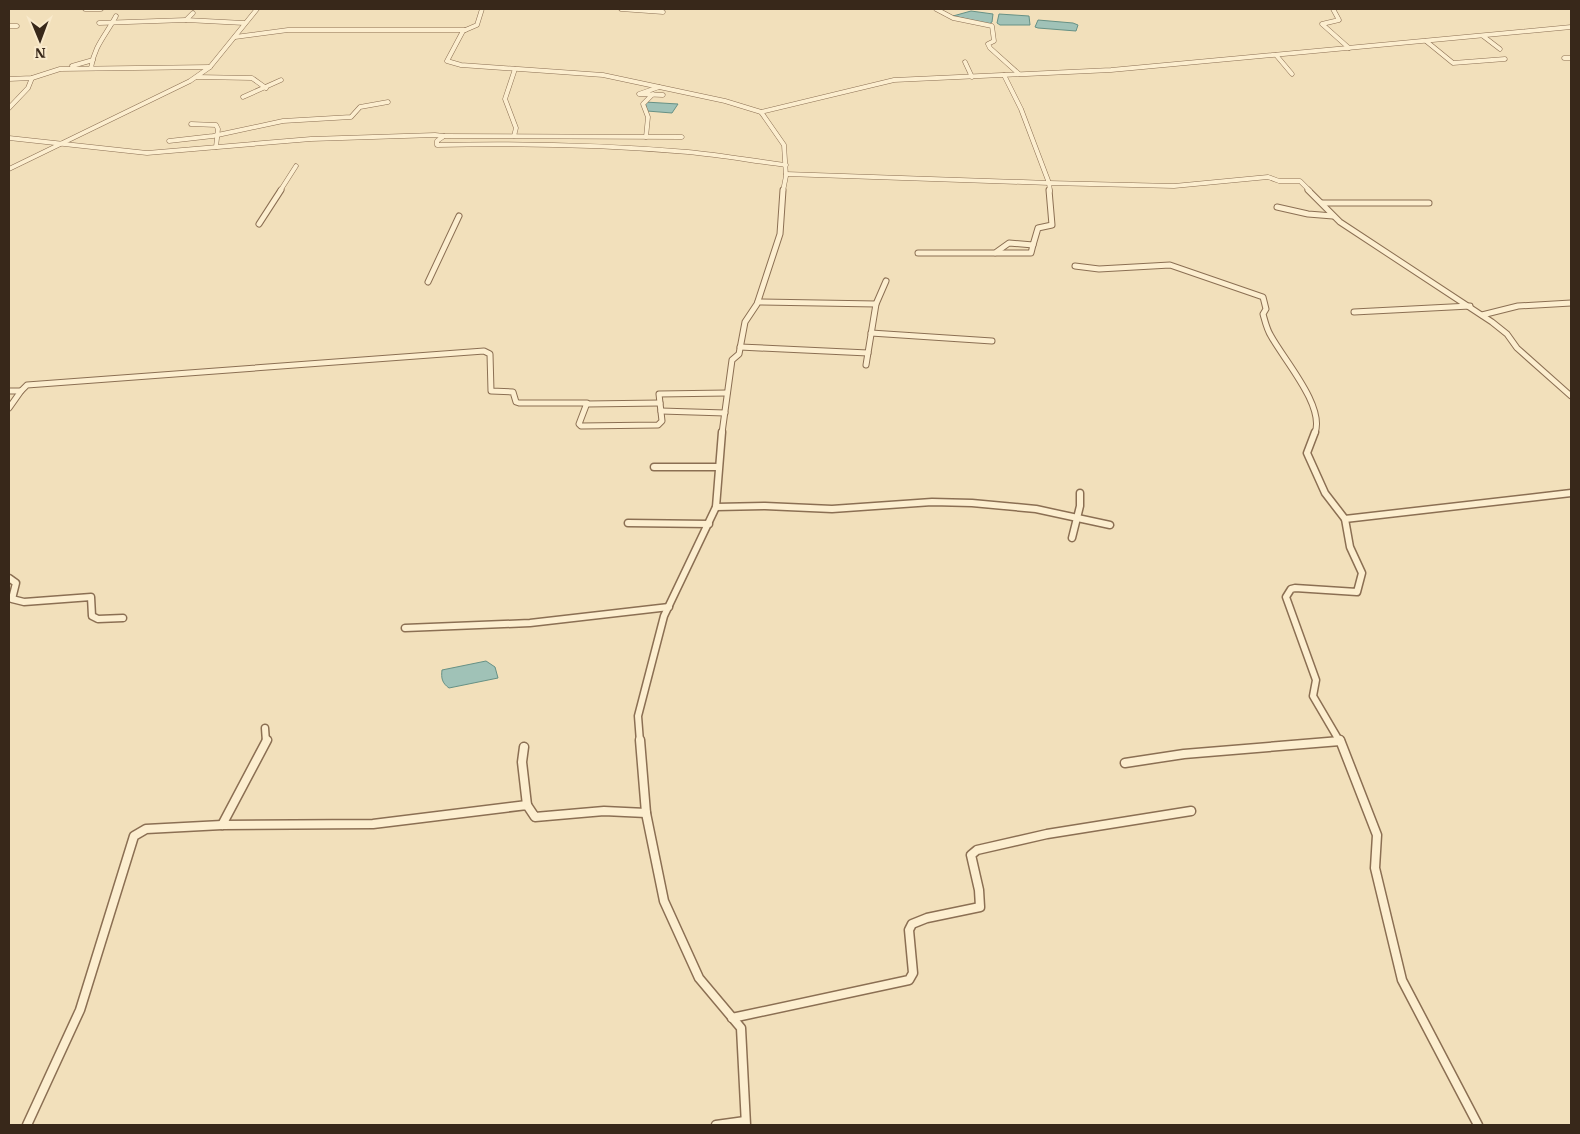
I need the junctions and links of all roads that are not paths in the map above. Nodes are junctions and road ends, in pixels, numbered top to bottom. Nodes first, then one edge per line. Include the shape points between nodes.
1 (85, 9) edge
2 (101, 9) edge
3 (257, 9) edge
4 (482, 9) edge
5 (621, 9) edge
6 (936, 9) edge
7 (1333, 9) edge
8 (663, 12) dead end
9 (193, 13) dead end
10 (116, 16) dead end
11 (186, 20) junction
12 (113, 22) junction
13 (99, 23) dead end
14 (244, 23) junction
15 (9, 26) edge
16 (17, 26) dead end
17 (1571, 27) edge
18 (465, 30) junction
19 (1483, 36) junction
20 (235, 38) junction
21 (1426, 41) junction
22 (1349, 48) junction
23 (1500, 49) dead end
24 (1276, 55) junction
25 (1564, 58) dead end
26 (1571, 58) edge
27 (1505, 59) dead end
28 (93, 60) junction
29 (965, 62) dead end
30 (210, 67) junction
31 (91, 68) junction
32 (60, 69) junction
33 (515, 69) junction
34 (1019, 74) junction
35 (1292, 74) dead end
36 (1004, 75) junction
37 (972, 76) junction
38 (197, 77) junction
39 (32, 78) junction
40 (9, 79) edge
41 (281, 80) dead end
42 (660, 87) junction
43 (266, 88) junction
44 (652, 94) junction
45 (663, 95) dead end
46 (243, 97) dead end
47 (388, 102) dead end
48 (9, 108) edge
49 (761, 112) junction
50 (191, 124) dead end
51 (218, 134) junction
52 (444, 136) junction
53 (514, 136) junction
54 (561, 137) junction
55 (646, 137) junction
56 (682, 137) dead end
57 (9, 138) edge
58 (169, 141) dead end
59 (59, 144) junction
60 (558, 145) junction
61 (216, 147) junction
62 (555, 152) dead end
63 (786, 165) junction
64 (296, 166) dead end
65 (9, 169) edge
66 (786, 174) junction
67 (1050, 183) junction
68 (1322, 203) junction
69 (1429, 203) dead end
70 (1278, 207) dead end
71 (459, 216) dead end
72 (1333, 216) junction
73 (259, 224) dead end
74 (1033, 245) junction
75 (918, 253) dead end
76 (995, 253) junction
77 (1075, 266) dead end
78 (886, 281) dead end
79 (428, 282) dead end
80 (758, 302) junction
81 (1571, 303) edge
82 (876, 304) junction
83 (1470, 306) junction
84 (1354, 312) dead end
85 (1482, 315) junction
86 (872, 333) junction
87 (992, 341) dead end
88 (740, 348) junction
89 (868, 353) junction
90 (866, 365) dead end
91 (9, 391) edge
92 (21, 391) junction
93 (727, 393) junction
94 (1571, 396) edge
95 (660, 403) junction
96 (588, 404) junction
97 (9, 408) edge
98 (661, 411) junction
99 (725, 413) junction
100 (654, 467) dead end
101 (717, 467) junction
102 (1080, 493) dead end
103 (1571, 493) edge
104 (716, 507) junction
105 (1077, 517) junction
106 (1345, 519) junction
107 (628, 523) dead end
108 (709, 524) junction
109 (1110, 525) dead end
110 (1072, 538) dead end
111 (9, 578) edge
112 (669, 607) junction
113 (123, 618) dead end
114 (405, 628) dead end
115 (265, 728) dead end
116 (1340, 741) junction
117 (524, 747) dead end
118 (1126, 763) dead end
119 (527, 805) junction
120 (1191, 811) dead end
121 (646, 813) junction
122 (222, 825) junction
123 (732, 1018) junction
124 (745, 1123) edge
125 (26, 1125) edge
126 (716, 1125) edge
127 (1478, 1125) edge

1 - 2 street
3 - 14 street
4 - 18 street via 477,25
5 - 8 street
6 - 34 street via 953,18 992,26 994,41 988,44 990,48
7 - 22 street via 1339,20 1322,24
9 - 11 street
10 - 12 street
11 - 12 street
11 - 14 street
12 - 13 street
12 - 28 street via 96,46
14 - 20 street
15 - 16 street
17 - 19 street
18 - 20 street via 288,30
18 - 33 street via 447,61 462,66
19 - 21 street
19 - 23 street
20 - 30 street
21 - 22 street
21 - 27 street via 1453,63
22 - 24 street
24 - 34 street via 1111,70
24 - 35 street
25 - 26 street
28 - 31 street
28 - 32 street
29 - 37 street
30 - 31 street
30 - 38 street
31 - 32 street
32 - 39 street
33 - 42 street via 603,75
33 - 53 street via 505,99 516,128
34 - 36 street
36 - 37 street
36 - 67 street via 1022,109
37 - 49 street via 878,82
38 - 43 street via 252,78
38 - 59 street
39 - 40 street
39 - 48 street via 28,88
41 - 43 street
42 - 44 street via 639,94
42 - 49 street
43 - 46 street
44 - 45 street
44 - 55 street via 643,104 648,117
47 - 51 street via 360,107 354,116 291,120
49 - 63 street via 784,145
50 - 51 street via 216,125
51 - 58 street
51 - 61 street
52 - 53 street
52 - 60 street via 435,144
52 - 61 street via 375,136
53 - 54 street
54 - 55 street
54 - 60 street
55 - 56 street
57 - 59 street
59 - 61 street via 146,153
59 - 65 street
60 - 62 street
60 - 63 street via 690,152
63 - 66 street
64 - 73 street
66 - 67 street
66 - 80 street via 780,234
67 - 68 street via 1162,186 1268,177 1302,182
67 - 74 street via 1052,225 1038,228
68 - 69 street
68 - 72 street
70 - 72 street
71 - 79 street
72 - 83 street via 1402,265
74 - 76 street via 1009,244
74 - 76 street via 1031,253
75 - 76 street
77 - 106 street via 1099,269 1170,265 1263,297 1266,309 1263,314 1270,335 1296,374 1317,416 1318,425 1307,453 1325,493
78 - 82 street
80 - 82 street
80 - 88 street via 745,322
81 - 85 street via 1518,306
82 - 86 street
83 - 84 street
83 - 85 street
85 - 94 street via 1507,334 1517,348
86 - 87 street
86 - 89 street
88 - 89 street
88 - 93 street via 732,360
89 - 90 street
91 - 92 street
92 - 96 street via 27,385 484,351 490,354 493,392 513,392 519,403
92 - 97 street
93 - 95 street via 659,394
93 - 99 street
95 - 96 street
95 - 98 street
96 - 98 street via 579,424 581,426 658,425 662,421
98 - 99 street
99 - 101 street
100 - 101 street
101 - 104 street
102 - 105 street
103 - 106 street via 1402,515
104 - 105 street via 832,509 932,502 1036,509
104 - 108 street
105 - 109 street
105 - 110 street
106 - 116 street via 1350,547 1362,573 1357,592 1295,588 1286,597 1316,680 1313,696
107 - 108 street
108 - 112 street
111 - 113 street via 16,583 12,599 24,602 91,597 92,616 98,619
112 - 114 street via 530,623
112 - 121 street via 638,716
115 - 122 street via 267,740
116 - 118 street via 1184,754
116 - 127 street via 1377,835 1375,868 1402,980
117 - 119 street via 522,762
119 - 121 street via 535,817 604,812
119 - 122 street via 373,824
120 - 123 street via 1047,834 977,850 971,856 982,895 980,907 912,924 909,930 913,973 909,980
121 - 123 street via 664,901 699,978
122 - 125 street via 146,829 134,836 80,1010
123 - 124 street via 741,1028
124 - 126 street

